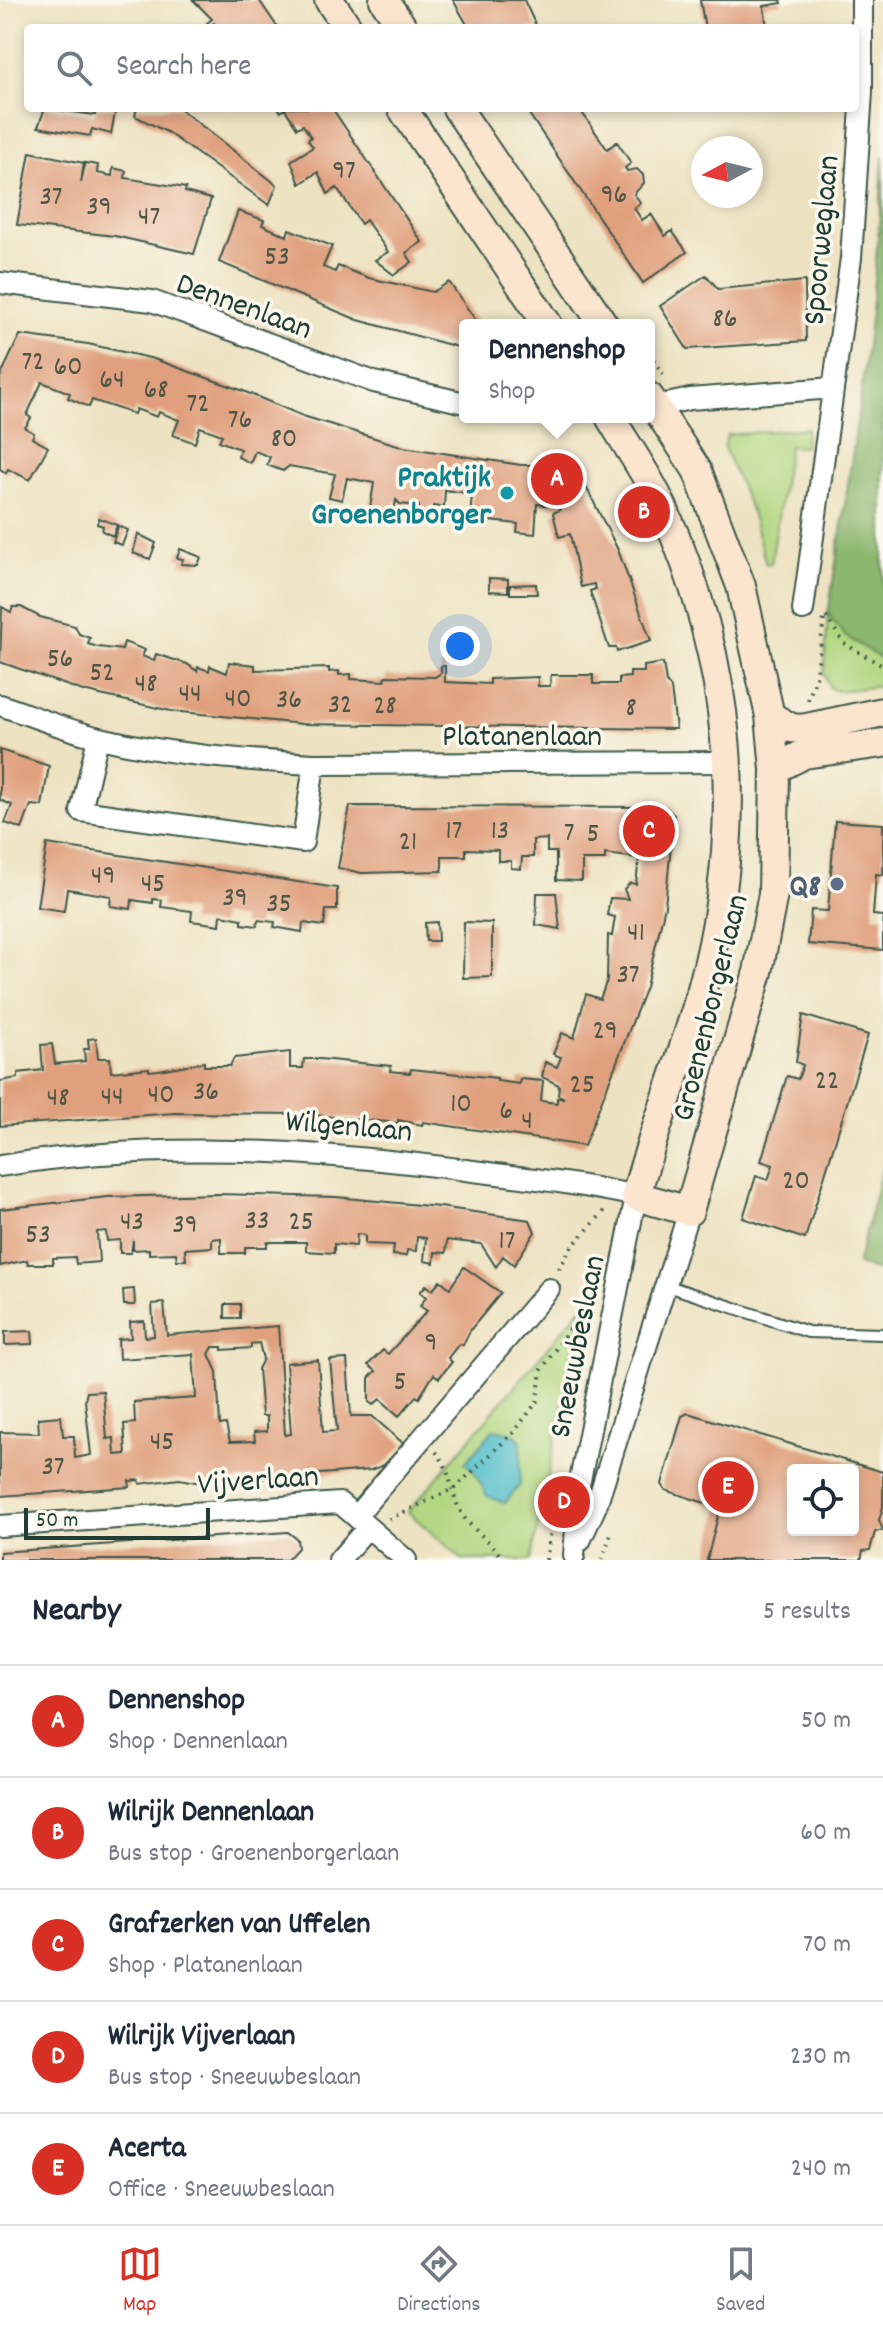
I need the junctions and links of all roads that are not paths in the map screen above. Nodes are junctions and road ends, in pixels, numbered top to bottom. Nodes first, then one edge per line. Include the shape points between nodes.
1 (329, 0) edge
2 (384, 0) edge
3 (862, 0) edge
4 (345, 24) edge
5 (400, 24) edge
6 (405, 112) edge
7 (460, 112) edge
8 (0, 283) edge
9 (544, 319) edge
10 (600, 319) edge
11 (833, 388) junction
12 (459, 402) edge
13 (655, 404) edge
14 (655, 411) edge
15 (614, 423) edge
16 (803, 610) dead end
17 (0, 705) edge
18 (883, 712) edge
19 (770, 716) junction
20 (98, 738) junction
21 (883, 743) edge
22 (729, 762) junction
23 (314, 764) junction
24 (775, 769) junction
25 (0, 1166) edge
26 (624, 1199) junction
27 (689, 1211) junction
28 (665, 1285) junction
29 (549, 1289) road end
30 (883, 1334) edge
31 (362, 1522) junction
32 (0, 1526) edge
33 (574, 1558) edge
34 (339, 1560) edge
35 (406, 1560) edge

1 - 4 street
2 - 5 street
3 - 11 street, Spoorweglaan via 851,258
6 - 9 street
7 - 10 street
8 - 12 street, Dennenlaan via 152,301 374,382
11 - 13 street
11 - 16 street, Spoorweglaan
14 - 19 street, Groenenborgerlaan via 697,470 717,518 741,586
15 - 22 street, Groenenborgerlaan via 661,504 702,608 721,686
17 - 20 street, Platanenlaan
18 - 19 street via 802,729
19 - 24 street, Groenenborgerlaan
20 - 23 street, Platanenlaan via 207,756
20 - 23 street via 81,811 303,842
21 - 24 street via 804,754
22 - 23 street, Platanenlaan
22 - 26 street, Groenenborgerlaan via 729,851 702,990 650,1144
24 - 27 street, Groenenborgerlaan via 773,894 761,956
25 - 26 street, Wilgenlaan via 59,1156 280,1152 397,1161
26 - 27 street, Wilgenlaan
26 - 33 street, Sneeuwbeslaan via 579,1486
27 - 28 street, Sneeuwbeslaan
28 - 30 lane via 808,1332
28 - 33 street, Sneeuwbeslaan via 596,1506
29 - 31 street
31 - 32 street, Vijverlaan via 340,1503
31 - 34 street
31 - 35 street

